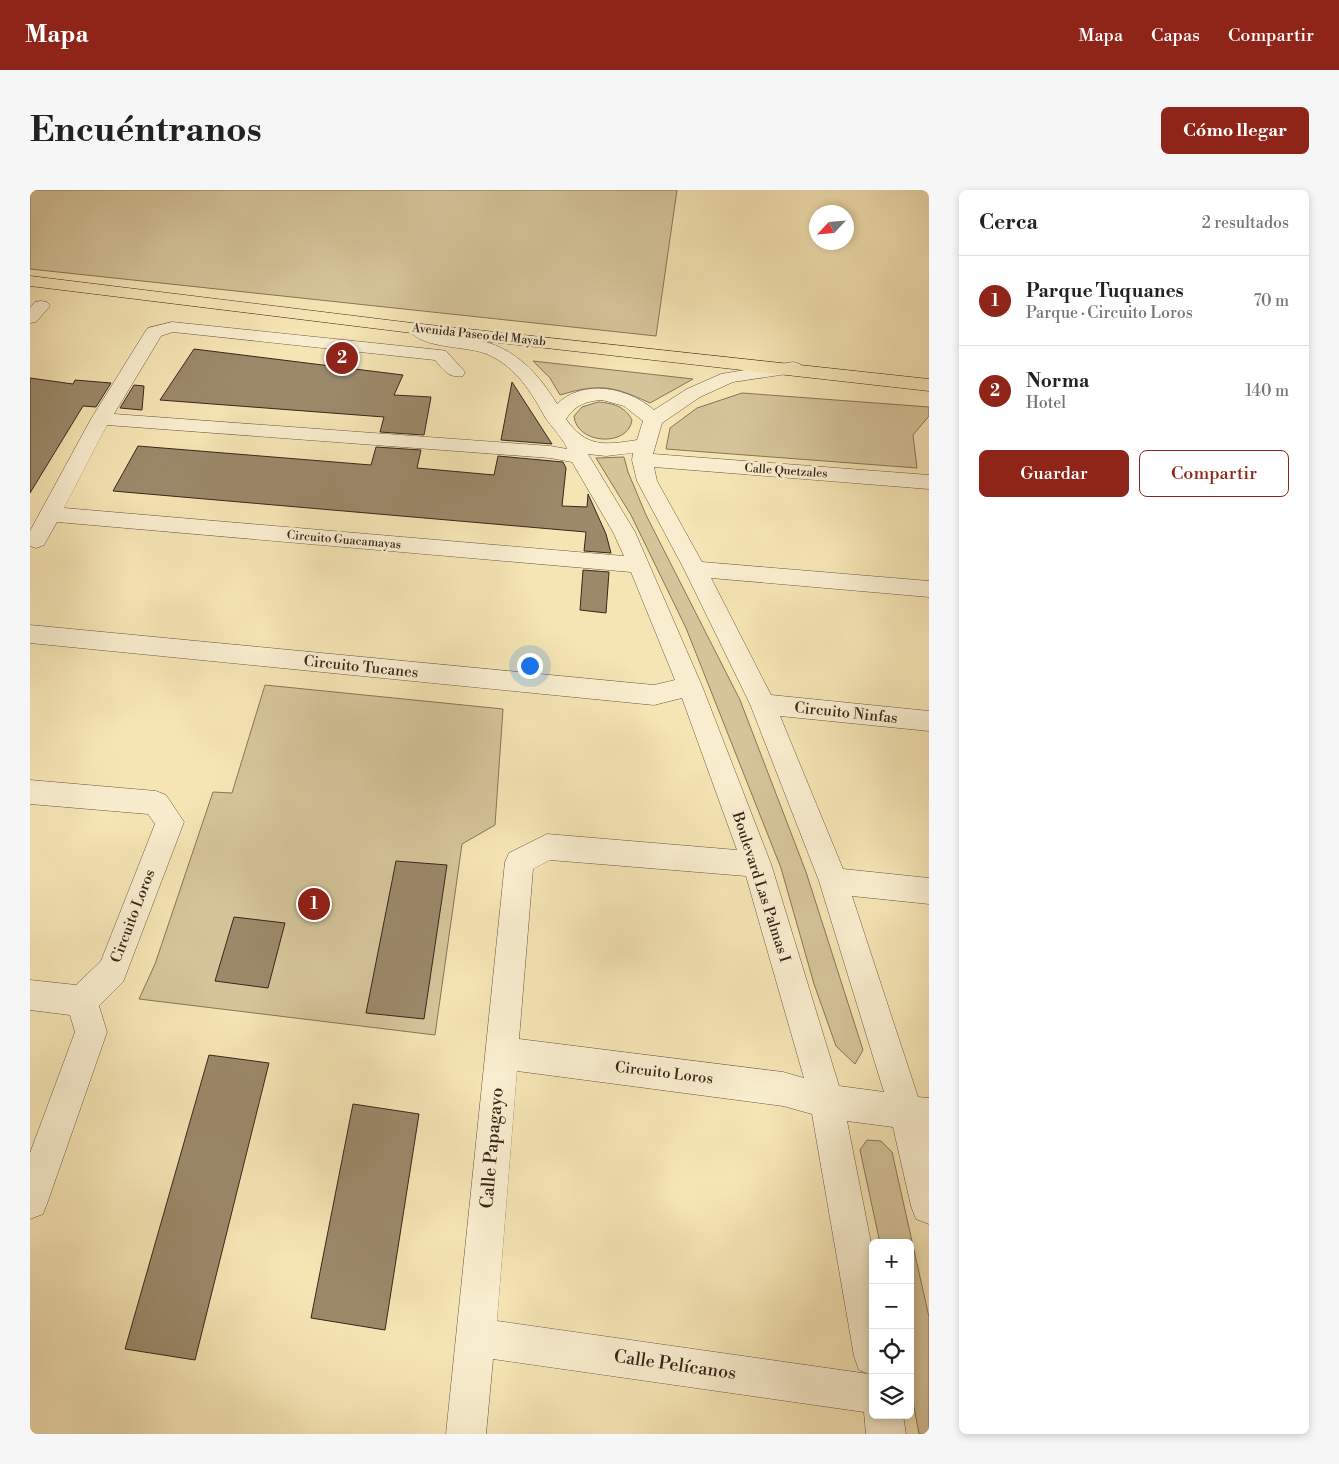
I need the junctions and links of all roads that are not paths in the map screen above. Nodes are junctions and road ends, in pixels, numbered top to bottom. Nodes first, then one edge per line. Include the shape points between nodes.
1 (30, 281) edge
2 (412, 328) junction
3 (793, 368) junction
4 (456, 372) dead end
5 (929, 385) edge
6 (101, 419) junction
7 (556, 419) junction
8 (647, 442) junction
9 (578, 450) junction
10 (929, 482) edge
11 (50, 514) junction
12 (36, 540) dead end
13 (639, 565) junction
14 (695, 569) junction
15 (929, 589) edge
16 (30, 634) edge
17 (690, 686) junction
18 (763, 704) junction
19 (929, 721) edge
20 (30, 792) edge
21 (757, 864) junction
22 (833, 881) junction
23 (929, 891) edge
24 (30, 995) edge
25 (82, 1001) junction
26 (500, 1052) junction
27 (827, 1101) junction
28 (918, 1114) edge
29 (30, 1201) edge
30 (929, 1206) edge
31 (869, 1334) edge
32 (476, 1337) junction
33 (869, 1393) edge
34 (884, 1419) edge
35 (466, 1434) edge
36 (886, 1434) edge

1 - 2 main road, Avenida Paseo del Mayab
2 - 3 main road, Avenida Paseo del Mayab
2 - 7 street, Boulevard Las Palmas I via 437,339 481,346 502,354 527,373
3 - 5 main road, Avenida Paseo del Mayab
3 - 8 street via 737,375 692,394 676,403
4 - 6 street via 440,355 172,327 154,332
6 - 9 street via 550,452
6 - 11 street
7 - 8 street via 564,406 587,395 602,394 629,400 638,404
7 - 9 street, Boulevard Las Palmas I
8 - 9 street via 617,450
8 - 10 street, Calle Quetzales
8 - 14 street via 647,481
9 - 13 street, Boulevard Las Palmas I
11 - 12 street
11 - 13 street, Circuito Guacamayas
13 - 17 street, Boulevard Las Palmas I
14 - 15 street
14 - 18 street
16 - 17 street, Circuito Tucanes via 654,695
17 - 21 street, Boulevard Las Palmas I
18 - 19 street, Circuito Ninfas
18 - 22 street
20 - 25 street, Circuito Loros via 156,802 170,822 112,971
21 - 26 street, Calle Papagayo via 547,847 519,862
21 - 27 street, Boulevard Las Palmas I
22 - 23 street
22 - 28 street
24 - 25 street
25 - 29 street via 91,1032
26 - 27 street, Circuito Loros via 784,1089
26 - 32 street, Calle Papagayo
27 - 28 street
27 - 31 street, Boulevard Las Palmas I
28 - 30 street
32 - 33 street, Calle Pelícanos
32 - 35 street, Calle Papagayo
34 - 36 street

